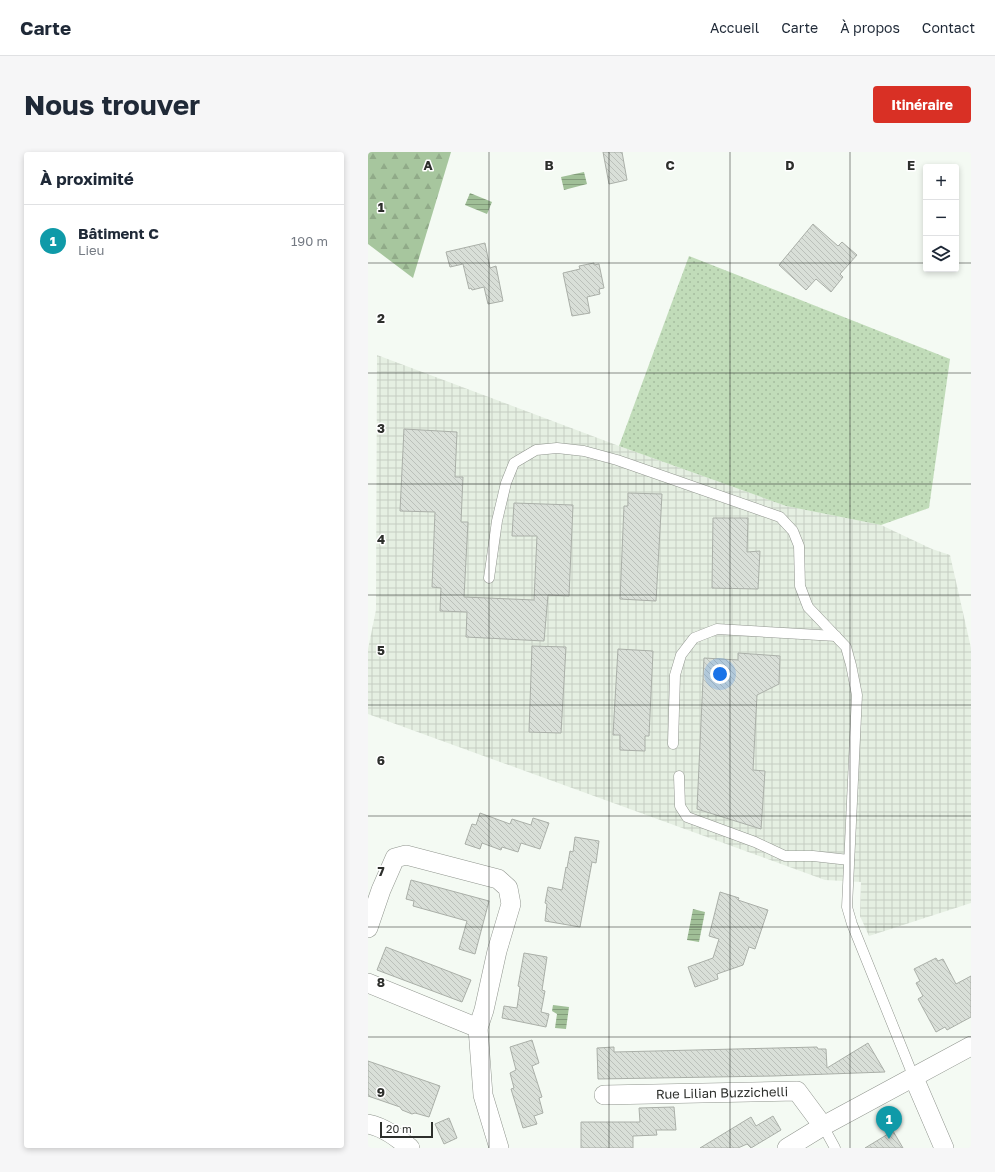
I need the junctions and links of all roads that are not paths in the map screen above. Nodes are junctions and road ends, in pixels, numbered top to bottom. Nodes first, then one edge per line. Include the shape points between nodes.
1 (489, 578) dead end
2 (836, 636) junction
3 (673, 744) dead end
4 (679, 776) dead end
5 (849, 860) junction
6 (368, 928) edge
7 (368, 984) edge
8 (478, 1028) junction
9 (971, 1046) edge
10 (914, 1078) junction
11 (604, 1095) dead end
12 (368, 1124) edge
13 (823, 1126) junction
14 (410, 1148) edge
15 (499, 1148) edge
16 (786, 1148) edge
17 (835, 1148) edge
18 (944, 1148) edge

1 - 2 lane via 496,521 514,463 536,450 557,448 584,452 617,460 780,517 793,531 799,546 800,586 808,607
2 - 3 lane via 717,629 694,638 681,655 675,675
2 - 5 lane via 846,647 857,695
4 - 5 lane via 680,806 687,817 785,856
5 - 10 lane via 847,907 852,924
6 - 8 street via 395,858 406,855 498,879 508,888 511,904
7 - 8 street
8 - 15 street via 483,1095
9 - 10 street
10 - 13 street
10 - 18 street
11 - 13 street, Rue Lilian Buzzichelli via 797,1091
12 - 14 street via 392,1134
13 - 16 street
13 - 17 lane

